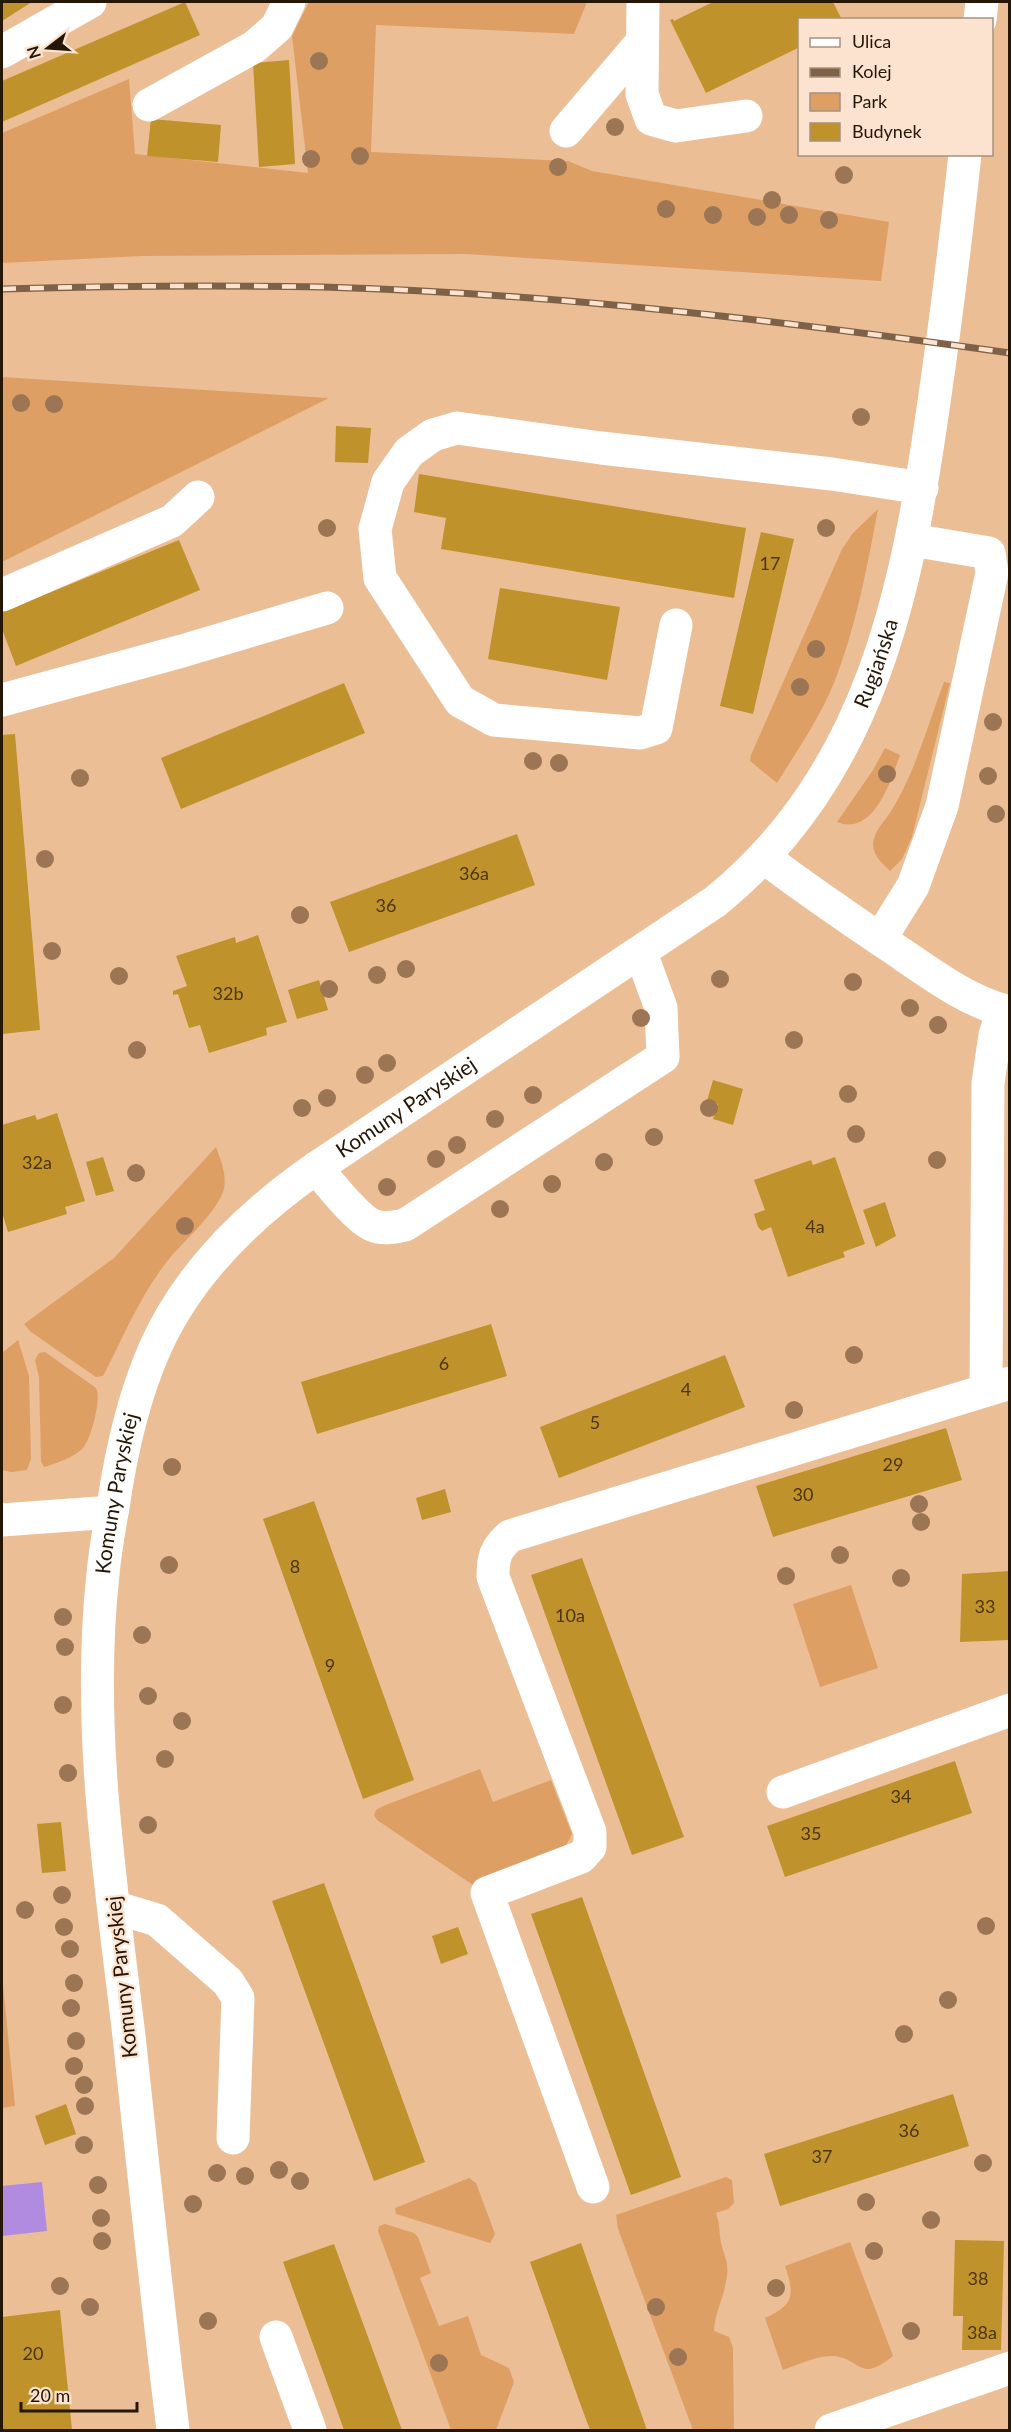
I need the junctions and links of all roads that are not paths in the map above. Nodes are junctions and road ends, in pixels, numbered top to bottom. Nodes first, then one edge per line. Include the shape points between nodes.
1 (90, 2) edge
2 (289, 2) edge
3 (643, 2) edge
4 (982, 2) edge
5 (980, 18) edge
6 (642, 42) junction
7 (2, 52) edge
8 (149, 105) dead end
9 (746, 116) dead end
10 (566, 131) dead end
11 (965, 156) edge
12 (922, 488) junction
13 (198, 497) dead end
14 (912, 540) junction
15 (2, 595) edge
16 (327, 608) dead end
17 (676, 625) dead end
18 (2, 700) edge
19 (764, 858) junction
20 (880, 939) junction
21 (641, 953) junction
22 (1006, 1012) edge
23 (316, 1168) junction
24 (998, 1386) edge
25 (112, 1512) junction
26 (2, 1520) edge
27 (1010, 1710) edge
28 (783, 1792) dead end
29 (114, 1907) junction
30 (233, 2138) dead end
31 (593, 2187) dead end
32 (276, 2337) dead end
33 (1010, 2368) edge
34 (173, 2430) edge
35 (310, 2430) edge
36 (831, 2430) edge

1 - 7 street
2 - 8 street via 277,27 254,47
3 - 6 street
4 - 5 street
6 - 9 street via 642,94 651,119 676,126
6 - 10 street
11 - 12 street, Rugiańska
12 - 14 street, Rugiańska
12 - 17 street via 457,428 433,435 409,452 388,482 375,530 380,578 460,701 494,720 640,733 656,728
13 - 15 street via 172,521
14 - 19 street, Rugiańska via 886,646 858,716 822,780
14 - 20 street via 989,553 992,573 942,806 913,886
16 - 18 street
19 - 20 street
19 - 21 street, Komuny Paryskiej via 716,901
20 - 22 street via 970,997
21 - 23 street, Komuny Paryskiej
21 - 23 street via 661,1008 663,1057 405,1225 372,1225
22 - 24 street via 995,1035 988,1083
23 - 25 street, Komuny Paryskiej via 241,1228 204,1268 172,1317 157,1344 136,1401
24 - 31 street via 510,1536 497,1547 493,1577 590,1832 590,1847 581,1857 487,1893
25 - 26 street
25 - 29 street, Komuny Paryskiej via 103,1574 99,1654 101,1764
27 - 28 street
29 - 30 street via 157,1920 228,1982 238,1998
29 - 34 street, Komuny Paryskiej
32 - 35 street
33 - 36 street

